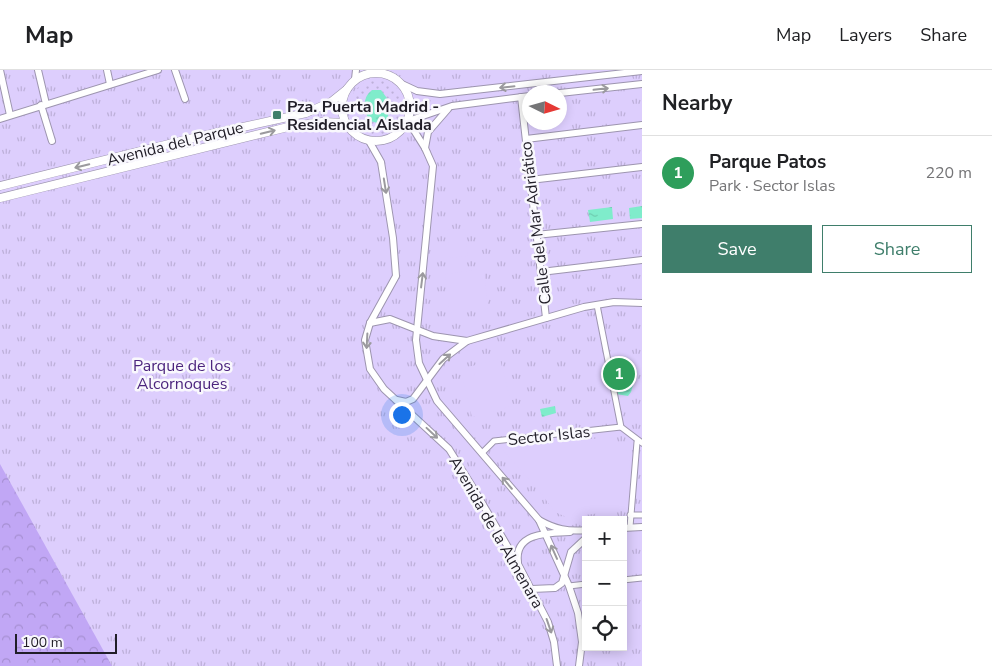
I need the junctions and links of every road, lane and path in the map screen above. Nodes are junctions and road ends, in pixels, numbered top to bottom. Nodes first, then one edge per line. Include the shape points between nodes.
1 (0, 70) edge
2 (38, 70) edge
3 (107, 70) edge
4 (158, 70) edge
5 (175, 70) edge
6 (356, 70) edge
7 (380, 71) edge
8 (642, 71) edge
9 (355, 79) junction
10 (110, 84) junction
11 (402, 84) junction
12 (642, 84) edge
13 (346, 90) junction
14 (567, 92) edge
15 (522, 97) edge
16 (185, 99) dead end
17 (44, 105) junction
18 (452, 106) junction
19 (10, 115) junction
20 (0, 118) edge
21 (408, 120) junction
22 (345, 123) junction
23 (642, 125) edge
24 (525, 130) edge
25 (526, 139) junction
26 (52, 140) dead end
27 (369, 141) junction
28 (425, 148) junction
29 (642, 167) edge
30 (530, 180) junction
31 (0, 186) edge
32 (0, 198) edge
33 (642, 224) edge
34 (536, 235) junction
35 (642, 260) edge
36 (541, 272) junction
37 (642, 303) edge
38 (597, 305) junction
39 (546, 318) junction
40 (370, 323) junction
41 (417, 328) junction
42 (467, 342) junction
43 (426, 379) junction
44 (396, 400) junction
45 (621, 427) junction
46 (640, 442) edge
47 (482, 453) junction
48 (630, 514) junction
49 (642, 515) edge
50 (539, 520) junction
51 (627, 527) edge
52 (642, 527) edge
53 (582, 530) edge
54 (570, 532) junction
55 (545, 534) junction
56 (582, 542) edge
57 (518, 564) junction
58 (563, 574) junction
59 (642, 578) edge
60 (627, 580) edge
61 (582, 584) edge
62 (569, 586) junction
63 (532, 589) junction
64 (557, 666) edge
65 (580, 666) edge

1 - 19 street
2 - 17 street
3 - 10 street
4 - 10 street
5 - 16 street
6 - 9 street
7 - 9 street
7 - 11 street
8 -> 11 street via 440,94
9 - 13 street
10 - 17 street
11 - 21 street via 410,100
14 -> 12 street
13 - 22 street via 342,101
13 -> 31 street, Avenida del Parque via 331,102 306,113
15 - 18 street
17 - 19 street
17 - 26 street
18 - 21 street
18 - 28 street via 428,132
19 - 20 street
21 - 27 street via 397,135
21 - 28 street, Avenida de la Almenara
22 - 27 street via 359,137
32 -> 22 street, Avenida del Parque via 288,127 322,122
23 - 25 street
24 - 25 street, Calle del Mar Adriático
25 - 30 street, Calle del Mar Adriático
27 -> 40 street, Avenida de la Almenara via 381,162 396,276
41 -> 28 street, Avenida de la Almenara via 433,166
29 - 30 street
30 - 34 street, Calle del Mar Adriático
33 - 34 street
34 - 36 street, Calle del Mar Adriático
35 - 36 street
36 - 39 street, Calle del Mar Adriático
37 - 38 street
38 - 39 street
38 - 45 street
39 - 42 street
40 - 41 street via 390,319
40 -> 44 street, Avenida de la Almenara via 365,340 370,369
41 - 42 street via 433,336
41 - 43 street, Avenida de la Almenara via 419,362
43 -> 42 street via 443,360
43 - 44 street via 413,399 406,402
43 - 47 street, Avenida de la Almenara via 437,401
44 -> 57 street, Avenida de la Almenara via 449,449
45 - 46 street
45 - 47 street, Sector Islas via 494,441
46 - 48 street
50 -> 47 street, Avenida de la Almenara
48 - 49 street
48 - 51 street
50 - 54 street
50 - 55 street, Avenida de la Almenara
51 - 52 street
53 - 54 street
54 - 55 street
55 - 57 street via 533,536 522,543 517,555
58 -> 55 street, Avenida de la Almenara
56 - 58 street via 571,552
57 - 63 street, Avenida de la Almenara
58 - 62 street, Avenida de la Almenara
58 - 63 street via 562,582 555,588
59 - 60 street
61 - 62 street
62 - 65 street, Avenida de la Almenara via 578,613 582,642
63 -> 64 street, Avenida de la Almenara via 548,622

